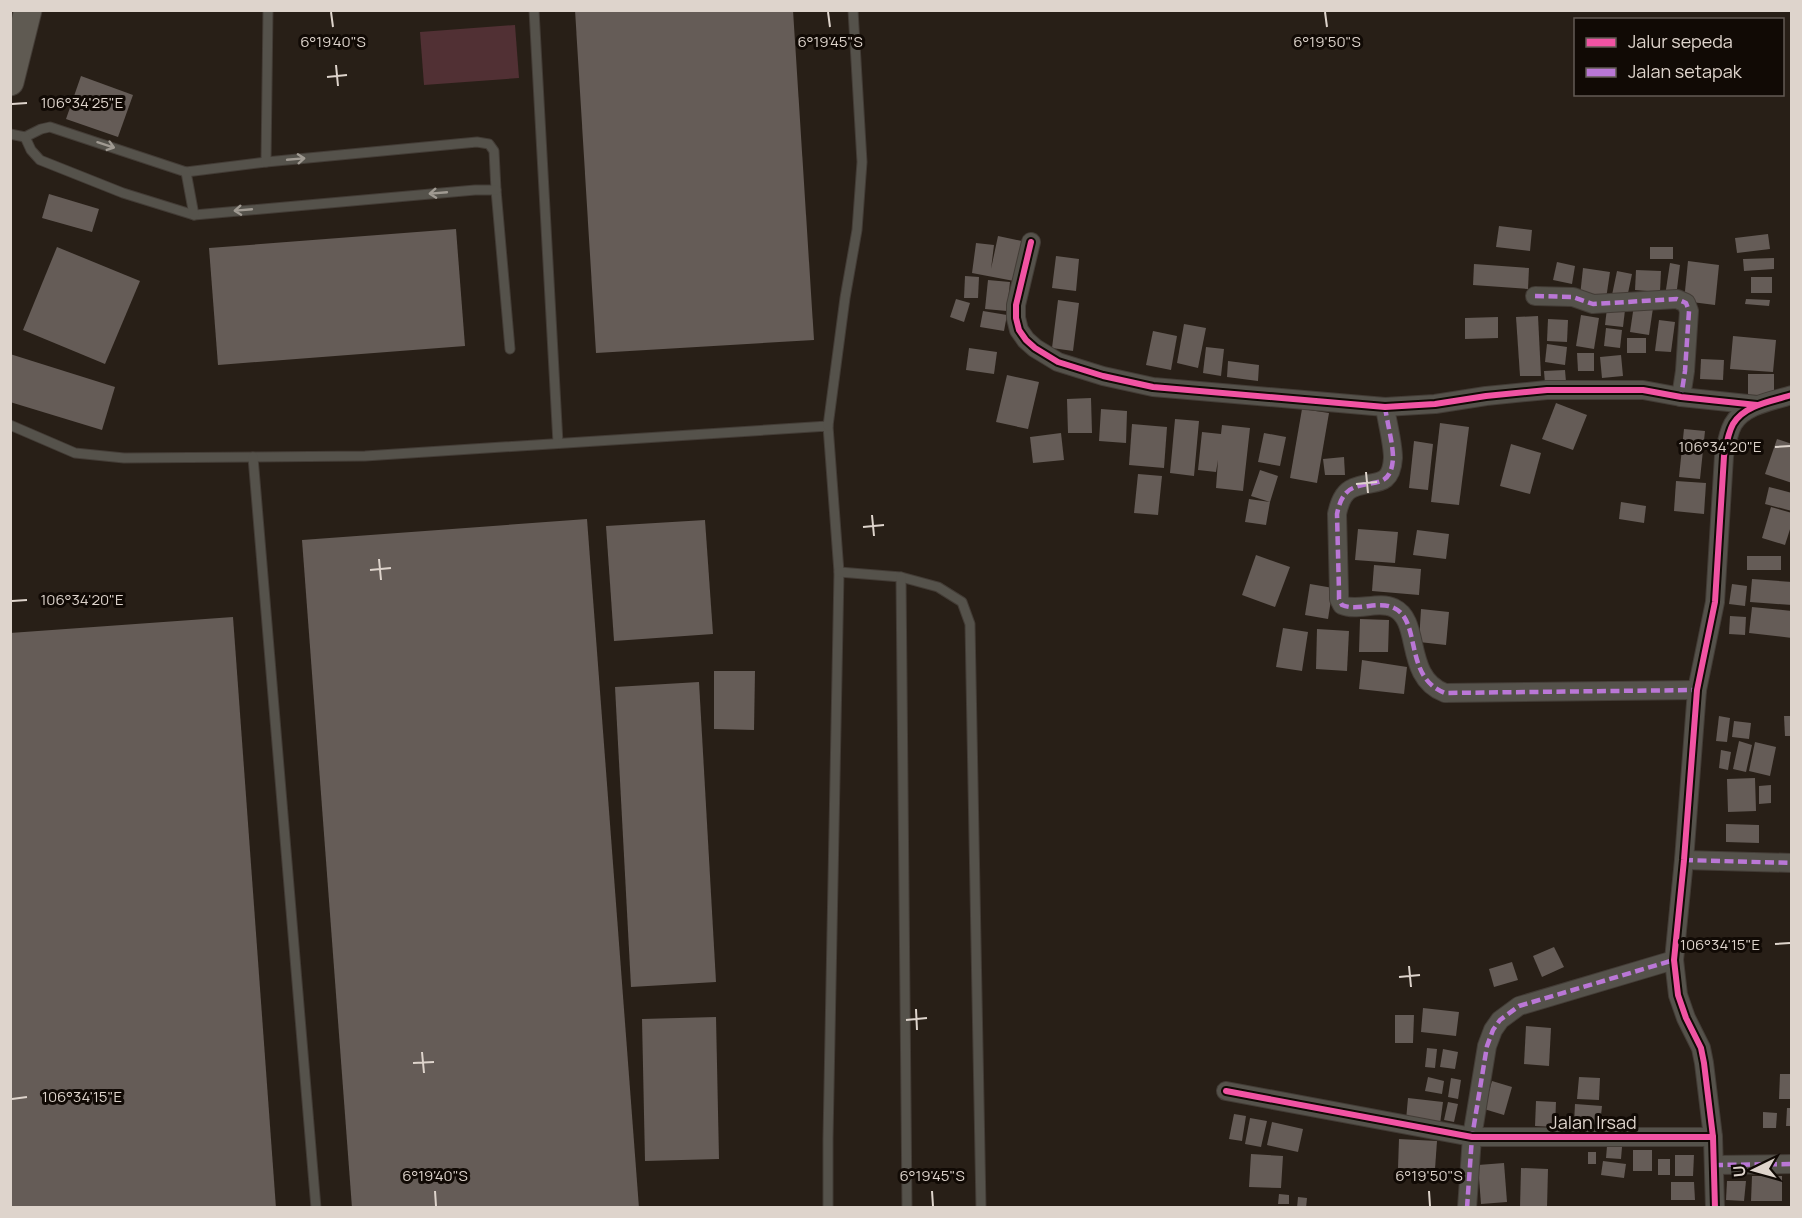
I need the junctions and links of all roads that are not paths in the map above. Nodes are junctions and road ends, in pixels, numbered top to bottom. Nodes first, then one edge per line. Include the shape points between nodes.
1 (28, 10) edge
2 (268, 10) edge
3 (534, 10) edge
4 (853, 10) edge
5 (11, 81) edge
6 (10, 134) edge
7 (25, 137) junction
8 (266, 162) junction
9 (186, 172) junction
10 (496, 190) junction
11 (194, 215) junction
12 (1031, 242) dead end
13 (1535, 296) dead end
14 (510, 350) dead end
15 (1791, 395) edge
16 (1681, 397) junction
17 (1757, 405) junction
18 (1385, 407) junction
19 (10, 425) edge
20 (828, 426) junction
21 (558, 443) junction
22 (253, 457) junction
23 (838, 572) junction
24 (901, 577) junction
25 (1697, 690) junction
26 (1684, 860) junction
27 (1791, 863) edge
28 (1674, 960) junction
29 (1226, 1091) dead end
30 (1472, 1137) junction
31 (1713, 1137) junction
32 (1791, 1164) edge
33 (1714, 1165) junction
34 (316, 1208) edge
35 (828, 1208) edge
36 (907, 1208) edge
37 (981, 1208) edge
38 (1467, 1208) edge
39 (1715, 1208) edge

1 - 5 main road
2 - 8 lane
3 - 21 lane
4 - 20 lane via 862,162 857,230
6 - 7 lane
7 -> 9 lane via 50,127
7 - 11 lane via 40,160 123,193
8 - 9 lane
8 -> 10 lane via 477,142 489,144 494,151
9 - 11 lane
10 -> 11 lane
10 - 14 lane
12 - 18 street via 1016,318 1026,340 1058,362 1153,387
13 - 16 street via 1573,297 1593,304 1677,299 1686,303 1689,311
15 - 17 street
16 - 17 street
16 - 18 street via 1643,390 1547,390
17 - 25 street via 1733,423 1724,456 1715,602
18 - 25 street via 1393,457 1388,476 1378,483 1353,488 1338,507 1342,605 1386,605 1400,611 1425,679 1445,693
19 - 22 lane via 75,453 124,458
20 - 21 lane
20 - 23 lane
21 - 22 lane via 365,456
22 - 34 lane
23 - 24 lane
23 - 35 lane
24 - 36 lane
24 - 37 lane via 938,587 962,602 970,624
25 - 26 street
26 - 27 street
26 - 28 street
28 - 30 street via 1519,1006 1500,1020 1487,1046
28 - 31 street via 1678,995 1701,1048
29 - 30 street, Jalan Irsad
30 - 31 street, Jalan Irsad
30 - 38 street
31 - 33 street
32 - 33 street
33 - 39 street

